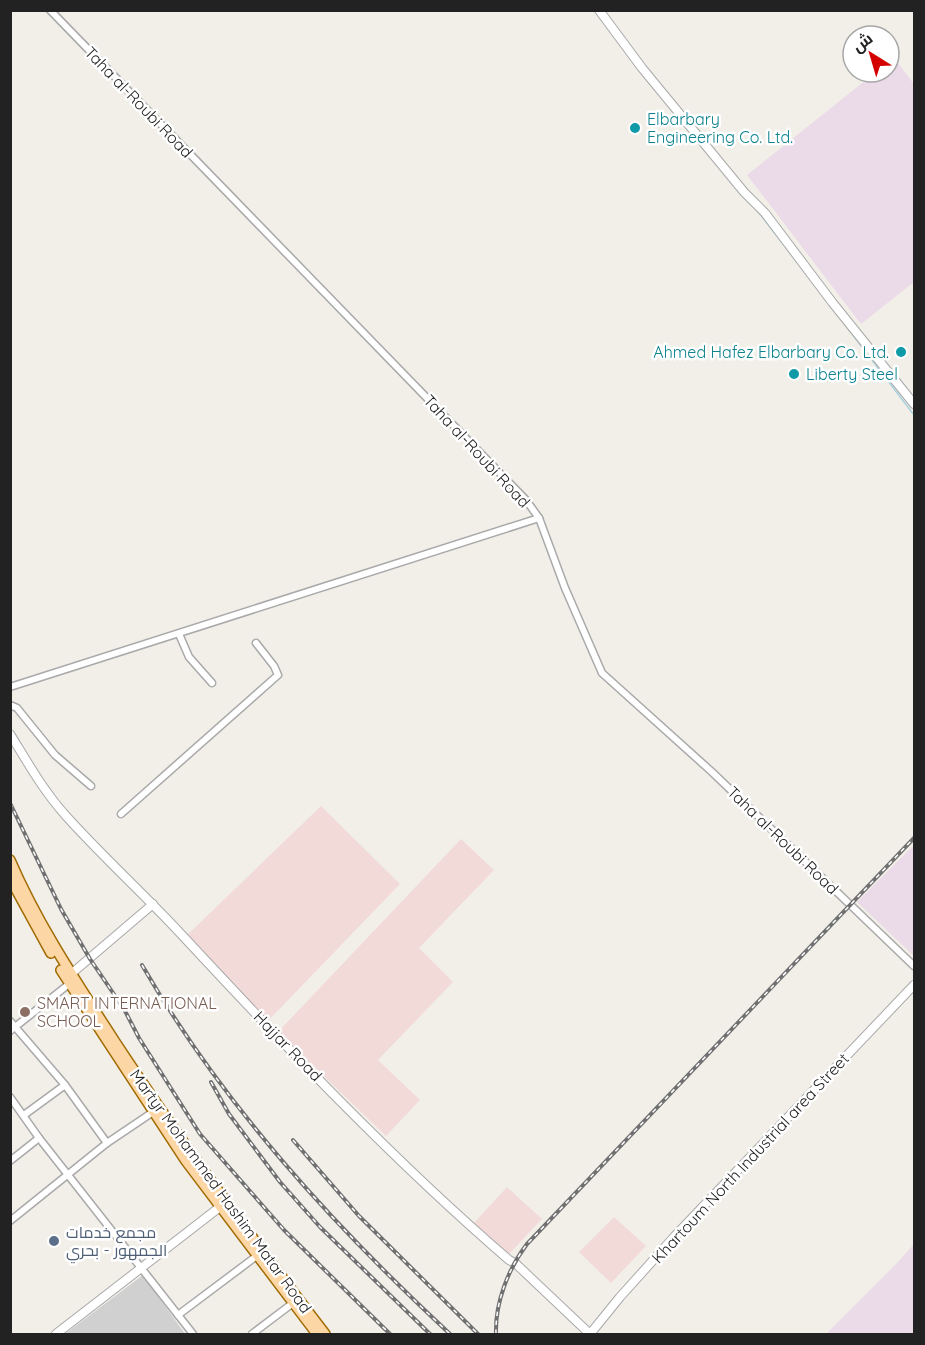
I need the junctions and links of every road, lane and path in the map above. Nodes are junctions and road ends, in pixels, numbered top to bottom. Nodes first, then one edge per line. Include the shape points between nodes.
1 (50, 10) edge
2 (599, 10) edge
3 (915, 404) edge
4 (539, 519) junction
5 (179, 634) junction
6 (256, 643) dead end
7 (212, 683) dead end
8 (10, 687) edge
9 (10, 705) edge
10 (10, 734) edge
11 (91, 786) dead end
12 (121, 814) dead end
13 (10, 860) edge
14 (10, 878) edge
15 (153, 904) junction
16 (915, 966) edge
17 (70, 979) junction
18 (915, 985) edge
19 (12, 1027) edge
20 (65, 1085) junction
21 (10, 1097) edge
22 (13, 1106) edge
23 (153, 1112) junction
24 (24, 1115) junction
25 (39, 1138) junction
26 (107, 1143) junction
27 (10, 1161) edge
28 (69, 1175) junction
29 (224, 1204) junction
30 (10, 1221) edge
31 (258, 1255) junction
32 (141, 1268) junction
33 (293, 1303) junction
34 (178, 1315) junction
35 (590, 1334) edge
36 (56, 1335) edge
37 (193, 1335) edge
38 (252, 1335) edge
39 (317, 1335) edge
40 (325, 1335) edge

1 - 4 street, Taha al-Roubi Road via 501,472
2 - 3 street
4 - 5 street
4 - 16 street, Taha al-Roubi Road via 602,673
5 - 7 street via 189,657
5 - 8 street
6 - 12 street via 278,675
9 - 11 street via 17,708 55,755
10 - 15 street, Hajjar Road via 67,817
13 - 17 main road, Martyr Mohammed Hashim Matar Road
14 - 17 main road, Martyr Mohammed Hashim Matar Road via 35,927
15 - 17 street
15 - 35 street, Hajjar Road via 267,1026 432,1190
17 - 19 street
17 - 23 main road, Martyr Mohammed Hashim Matar Road
17 - 29 main road, Martyr Mohammed Hashim Matar Road
18 - 35 street, Khartoum North Industrial area Street via 674,1237
19 - 20 street
20 - 24 street
20 - 26 street
21 - 22 street
22 - 24 street
23 - 26 street
23 - 29 main road, Martyr Mohammed Hashim Matar Road via 186,1161
24 - 25 street
25 - 27 street
25 - 28 street
26 - 28 street
28 - 30 street
28 - 32 street
29 - 31 main road, Martyr Mohammed Hashim Matar Road
29 - 32 street
29 - 40 main road, Martyr Mohammed Hashim Matar Road
31 - 33 main road, Martyr Mohammed Hashim Matar Road
31 - 34 street
32 - 34 street
32 - 36 street
33 - 38 street
33 - 39 main road, Martyr Mohammed Hashim Matar Road
34 - 37 street

